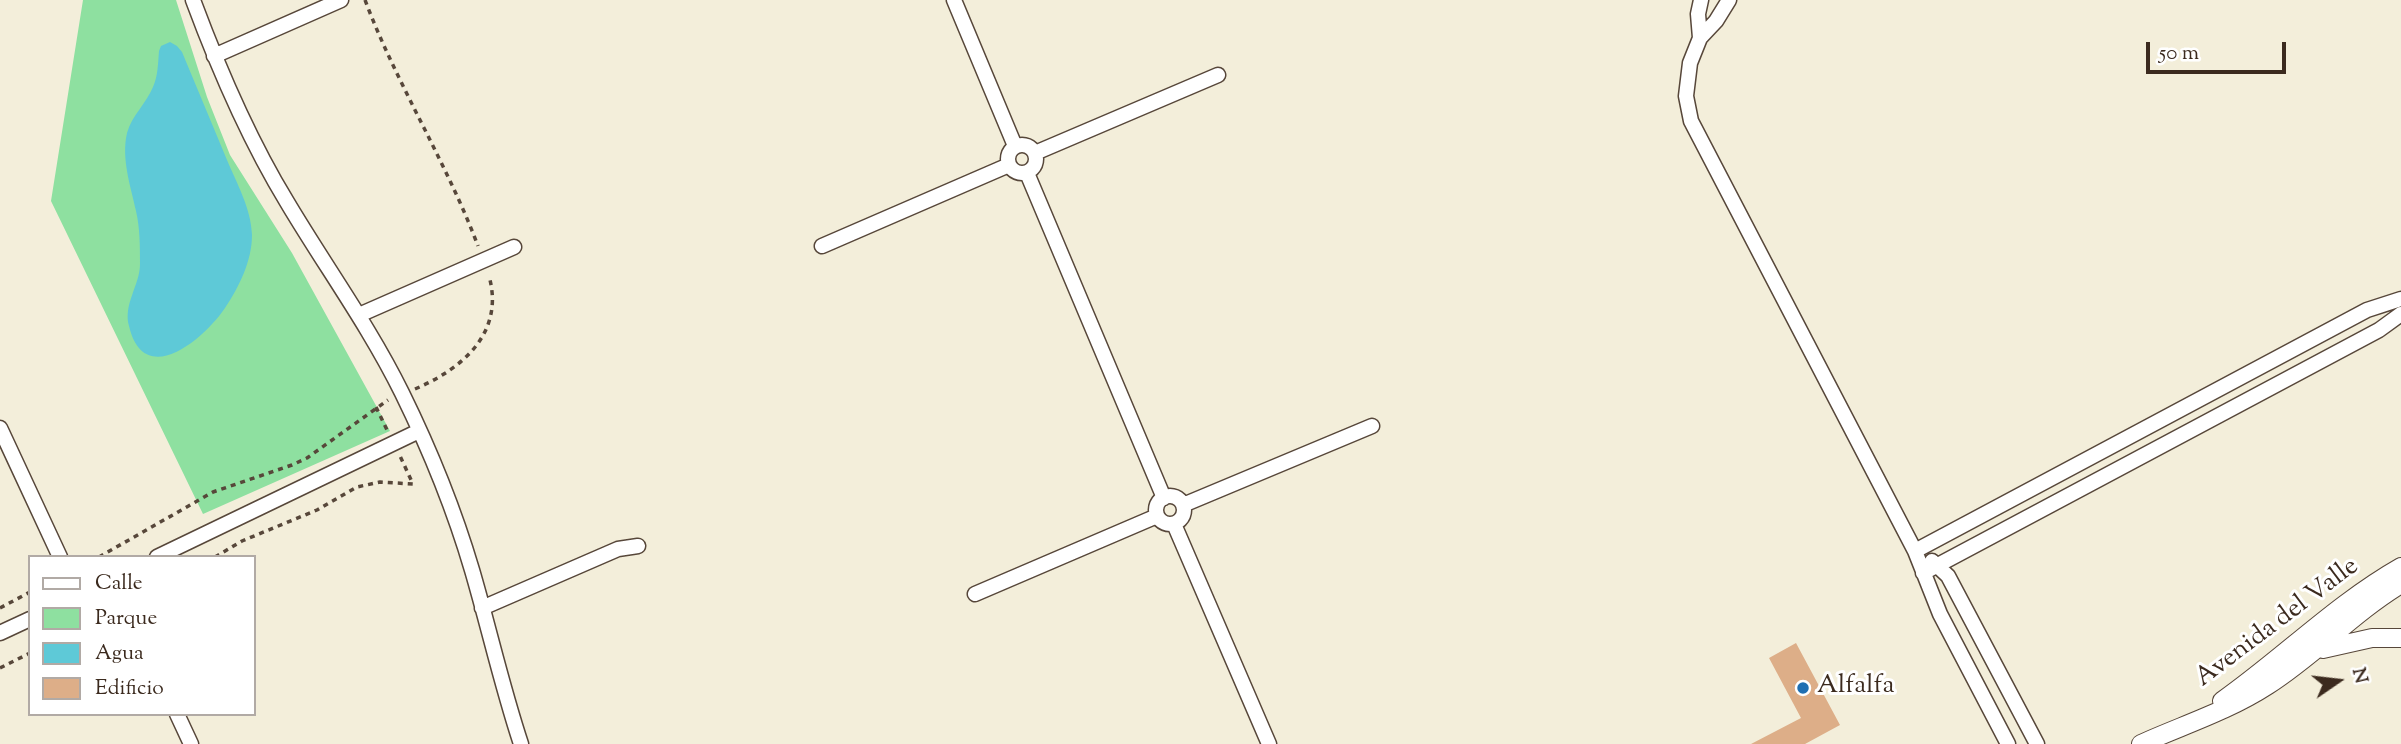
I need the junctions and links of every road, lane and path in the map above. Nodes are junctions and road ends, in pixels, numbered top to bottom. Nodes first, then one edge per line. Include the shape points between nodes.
1 (193, 0) edge
2 (341, 0) edge
3 (954, 0) edge
4 (1700, 0) edge
5 (1729, 0) edge
6 (1700, 37) junction
7 (214, 56) junction
8 (1219, 75) dead end
9 (1016, 146) junction
10 (1035, 153) junction
11 (1009, 165) junction
12 (1027, 173) junction
13 (822, 246) dead end
14 (514, 247) dead end
15 (2401, 299) edge
16 (2401, 314) edge
17 (359, 315) junction
18 (1372, 426) dead end
19 (0, 428) edge
20 (419, 430) junction
21 (413, 484) dead end
22 (1164, 498) junction
23 (1183, 505) junction
24 (1157, 516) junction
25 (1174, 524) junction
26 (638, 546) dead end
27 (1915, 551) junction
28 (59, 555) edge
29 (161, 555) edge
30 (218, 555) edge
31 (1938, 565) junction
32 (2401, 566) edge
33 (1923, 573) junction
34 (2401, 584) edge
35 (28, 593) edge
36 (975, 594) dead end
37 (0, 608) edge
38 (482, 608) junction
39 (28, 620) edge
40 (0, 634) edge
41 (2401, 638) edge
42 (2313, 652) junction
43 (28, 654) edge
44 (0, 668) edge
45 (178, 716) edge
46 (2186, 723) junction
47 (191, 744) edge
48 (521, 744) edge
49 (1269, 744) edge
50 (2008, 744) edge
51 (2037, 744) edge
52 (2141, 744) edge

1 - 7 street
2 - 7 street
3 - 9 street
4 - 6 street
5 - 6 street
6 - 27 street via 1686,85 1691,121
7 - 17 street via 269,171
8 - 10 street
9 - 10 street via 1024,145
9 - 11 street via 1008,156
10 - 12 street via 1036,163
11 - 12 street via 1014,172
11 - 13 street
12 - 22 street
14 - 17 street
15 - 27 street via 2367,310
16 - 31 street via 2379,330
17 - 20 street
18 - 23 street
19 - 28 street
20 - 29 street
20 - 38 street via 459,531
21 - 30 path via 380,482 357,487
22 - 23 street via 1177,498
22 - 24 street via 1158,503
23 - 25 street via 1182,518
24 - 25 street via 1163,523
24 - 36 street
25 - 49 street
26 - 38 street via 618,548
27 - 31 street
27 - 33 street
31 - 33 street
31 - 51 street
32 - 46 street, Avenida del Valle via 2358,593 2242,686
33 - 50 street
34 - 42 street, Avenida del Valle
35 - 37 path
38 - 48 street
39 - 40 street
41 - 42 street via 2351,640
42 - 46 street, Avenida del Valle via 2249,697
43 - 44 path
45 - 47 street
46 - 52 street, Avenida del Valle

